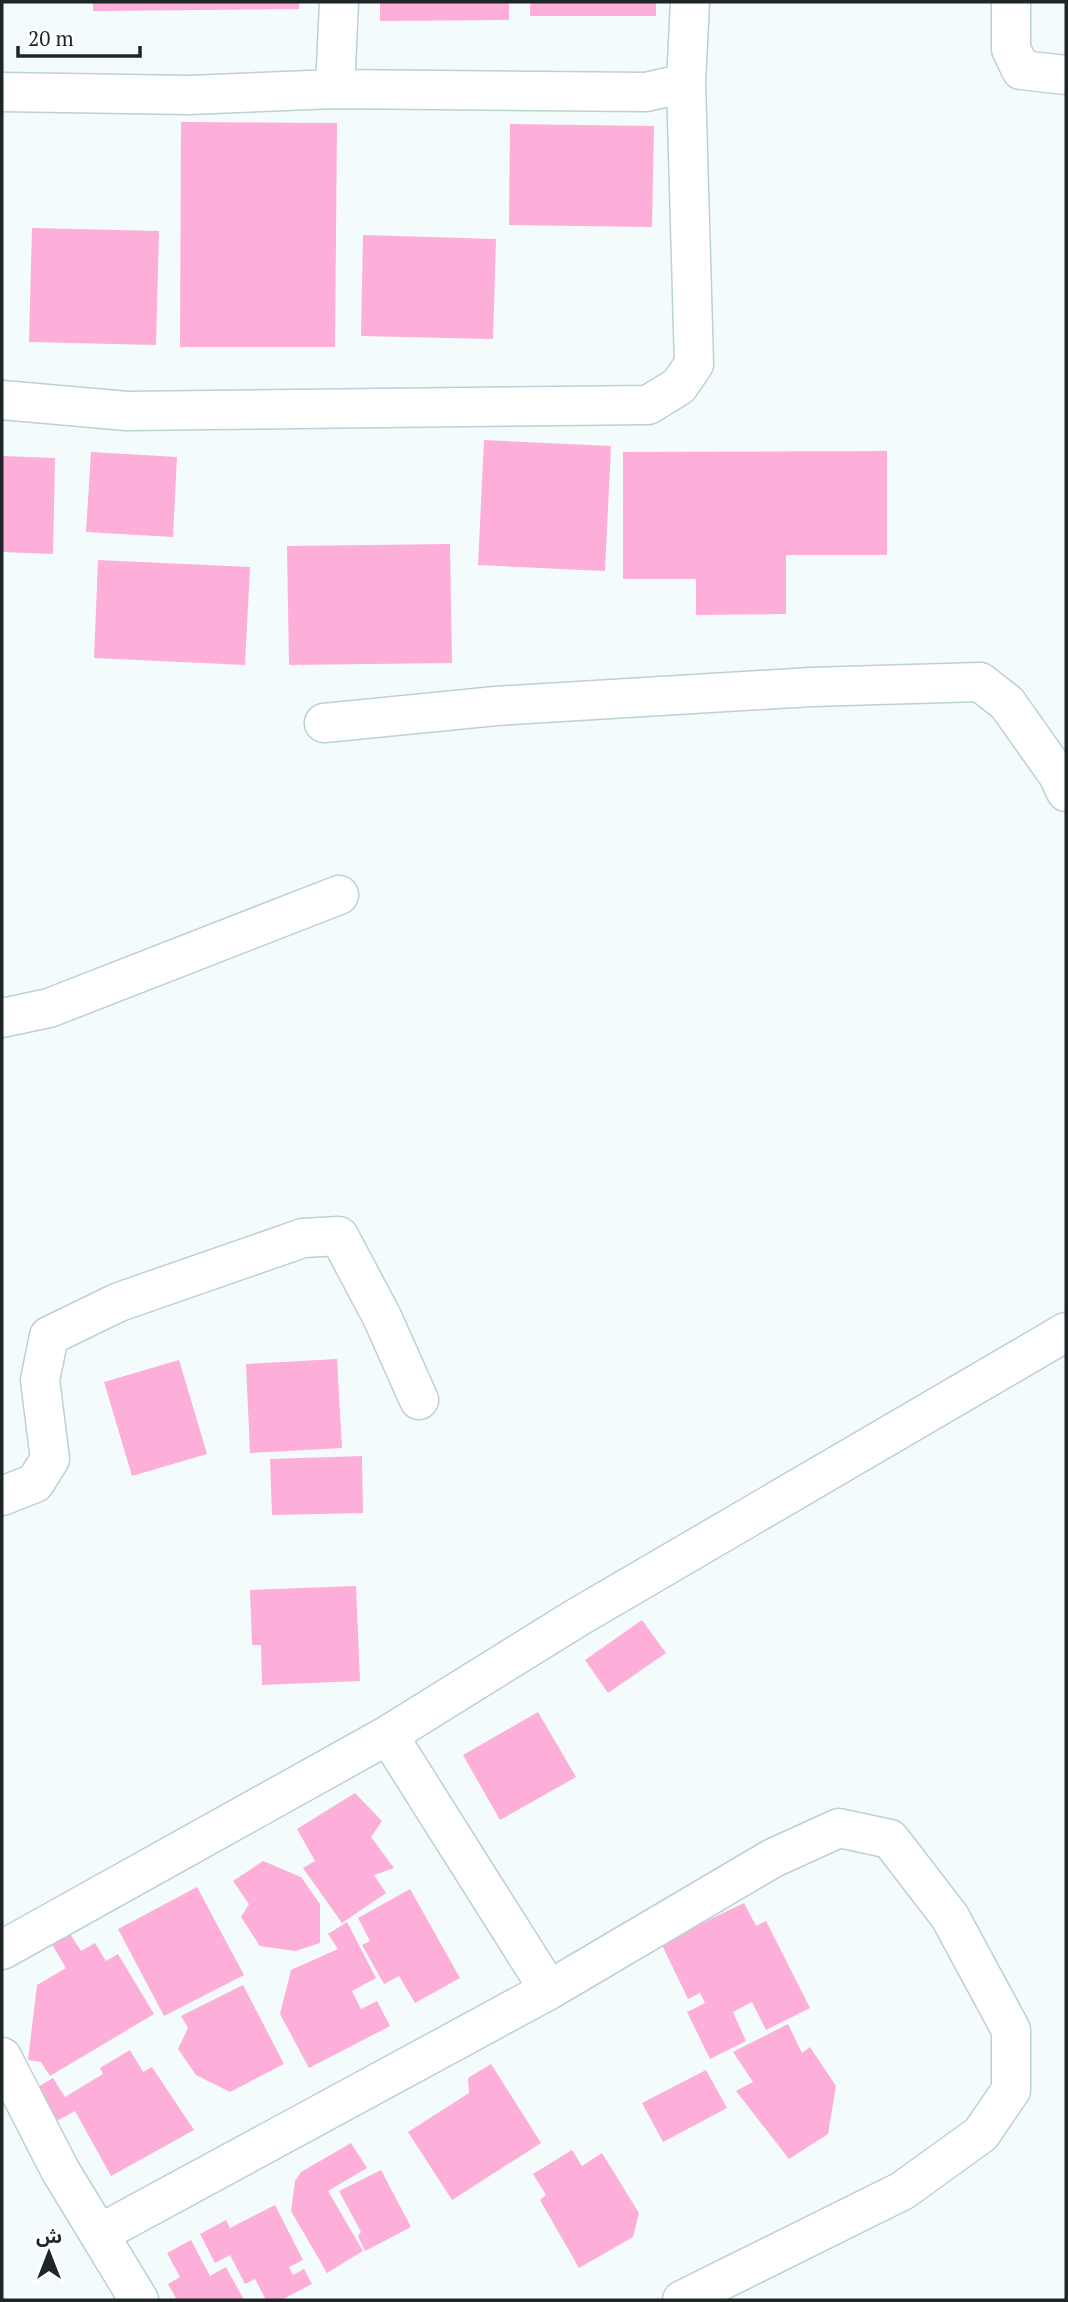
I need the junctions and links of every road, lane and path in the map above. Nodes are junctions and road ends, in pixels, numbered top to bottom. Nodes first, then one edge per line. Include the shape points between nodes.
1 (339, 2) edge
2 (690, 2) edge
3 (1011, 2) edge
4 (1066, 75) edge
5 (686, 83) junction
6 (335, 89) junction
7 (2, 92) edge
8 (2, 400) edge
9 (324, 723) dead end
10 (1066, 792) edge
11 (339, 895) dead end
12 (2, 1018) edge
13 (1066, 1332) edge
14 (419, 1400) dead end
15 (2, 1496) edge
16 (388, 1735) junction
17 (2, 1950) edge
18 (549, 1990) junction
19 (2, 2057) edge
20 (99, 2234) junction
21 (139, 2300) edge
22 (682, 2300) edge

1 - 6 street
2 - 5 street
3 - 4 street via 1010,49 1021,71
5 - 6 street via 646,92
5 - 8 street via 694,364 679,386 648,405 127,411
6 - 7 street via 189,95
9 - 10 street via 496,706 980,682 1006,703
11 - 12 street via 49,1008
13 - 16 street via 578,1617
14 - 15 street via 339,1236 303,1238 119,1302 49,1336 40,1380 50,1459 36,1483
16 - 17 street
16 - 18 street
18 - 20 street
18 - 22 street via 773,1858 839,1828 890,1839 950,1917 1010,2031 1010,2090 981,2134 902,2191
19 - 20 street
20 - 21 street

